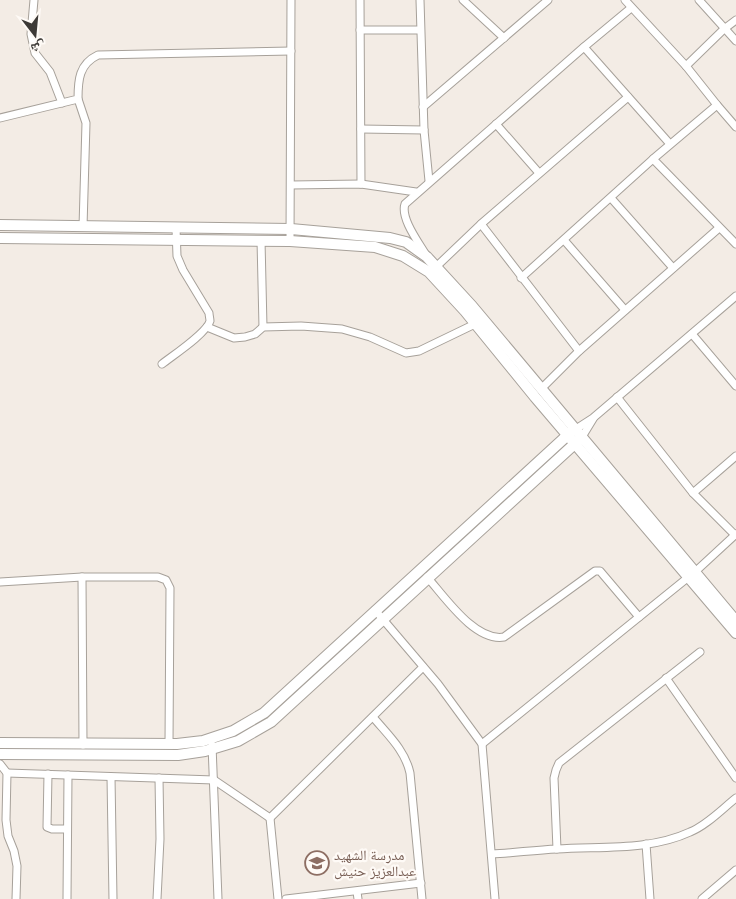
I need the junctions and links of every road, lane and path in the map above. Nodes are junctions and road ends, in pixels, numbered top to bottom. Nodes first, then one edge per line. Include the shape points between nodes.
1 (34, 0) edge
2 (291, 0) edge
3 (360, 0) edge
4 (420, 0) edge
5 (464, 0) edge
6 (547, 0) edge
7 (625, 0) edge
8 (699, 0) edge
9 (631, 8) junction
10 (736, 20) edge
11 (724, 29) junction
12 (360, 30) junction
13 (420, 30) junction
14 (504, 38) junction
15 (736, 41) edge
16 (584, 47) junction
17 (291, 51) junction
18 (686, 66) junction
19 (628, 97) junction
20 (78, 99) junction
21 (62, 103) junction
22 (716, 105) junction
23 (424, 107) junction
24 (0, 118) edge
25 (496, 124) junction
26 (736, 127) edge
27 (361, 129) junction
28 (424, 130) junction
29 (670, 144) junction
30 (653, 159) junction
31 (539, 173) junction
32 (429, 181) junction
33 (361, 184) junction
34 (291, 185) junction
35 (416, 192) junction
36 (611, 198) junction
37 (481, 224) junction
38 (0, 225) edge
39 (84, 227) junction
40 (176, 228) junction
41 (719, 228) junction
42 (291, 229) junction
43 (0, 238) edge
44 (176, 239) junction
45 (261, 240) junction
46 (564, 240) junction
47 (290, 241) junction
48 (736, 244) edge
49 (427, 257) junction
50 (437, 266) junction
51 (673, 268) junction
52 (521, 278) junction
53 (736, 296) edge
54 (625, 310) junction
55 (475, 324) junction
56 (207, 327) junction
57 (263, 327) junction
58 (692, 334) junction
59 (579, 351) junction
60 (162, 364) dead end
61 (736, 386) edge
62 (541, 389) junction
63 (617, 398) junction
64 (575, 436) junction
65 (736, 456) edge
66 (693, 492) junction
67 (736, 534) edge
68 (692, 574) junction
69 (82, 577) junction
70 (428, 577) junction
71 (0, 582) edge
72 (378, 614) junction
73 (639, 617) junction
74 (736, 621) edge
75 (736, 633) edge
76 (700, 652) dead end
77 (423, 667) junction
78 (666, 678) junction
79 (373, 717) junction
80 (211, 738) junction
81 (0, 743) edge
82 (168, 744) junction
83 (482, 744) junction
84 (83, 745) junction
85 (212, 749) junction
86 (0, 754) edge
87 (0, 764) edge
88 (7, 773) junction
89 (48, 774) junction
90 (68, 775) junction
91 (111, 777) junction
92 (159, 778) junction
93 (736, 778) edge
94 (214, 780) junction
95 (736, 798) edge
96 (270, 818) junction
97 (67, 829) junction
98 (646, 844) junction
99 (557, 849) junction
100 (492, 854) junction
101 (736, 871) edge
102 (421, 884) junction
103 (358, 895) edge
104 (16, 899) edge
105 (66, 899) edge
106 (113, 899) edge
107 (157, 899) edge
108 (218, 899) edge
109 (278, 899) edge
110 (286, 899) edge
111 (422, 899) edge
112 (495, 899) edge
113 (650, 899) edge
114 (702, 899) edge

1 - 21 street via 32,34 35,53 50,72
2 - 17 street
3 - 12 street
4 - 13 street
5 - 14 street
6 - 14 street
7 - 9 street
8 - 11 street
9 - 16 street
9 - 18 street
10 - 11 street
11 - 15 street
11 - 18 street
12 - 13 street
12 - 27 street
13 - 23 street
14 - 23 street
16 - 19 street
16 - 25 street
17 - 20 street via 98,55 83,66 78,78
17 - 34 street
18 - 22 street
19 - 29 street
19 - 31 street
20 - 21 street
20 - 39 street via 86,123
21 - 24 street
22 - 26 street
22 - 29 street
23 - 28 street
25 - 31 street
25 - 32 street
27 - 28 street
27 - 33 street
28 - 32 street
29 - 30 street
30 - 36 street
30 - 41 street
31 - 37 street
32 - 35 street
33 - 34 street
33 - 35 street
34 - 42 street
35 - 49 street via 403,209
36 - 46 street
36 - 51 street
37 - 50 street
37 - 52 street
38 - 39 street
39 - 40 street
40 - 42 street
40 - 44 street
41 - 48 street
41 - 51 street
42 - 47 street
42 - 49 street via 390,238 406,242
43 - 44 street
44 - 45 street
44 - 56 street via 177,256 183,270 209,313
45 - 47 street
45 - 57 street
46 - 52 street
46 - 54 street
47 - 55 street via 375,247 402,256 429,272
49 - 50 street
50 - 62 street
51 - 54 street
52 - 59 street
53 - 58 street
54 - 59 street
55 - 57 street via 419,351 406,353 342,329
55 - 64 street
56 - 57 street via 234,338 255,334
56 - 60 street
58 - 61 street
58 - 63 street
59 - 62 street
62 - 64 street
63 - 64 street
63 - 66 street
64 - 68 street
64 - 70 street
64 - 72 street
65 - 66 street
66 - 67 street
67 - 68 street
68 - 73 street
68 - 74 street
68 - 75 street
69 - 71 street
69 - 82 street via 158,577 166,580 170,588
69 - 84 street
70 - 72 street
70 - 73 street via 467,622 488,637 504,638 595,571 600,571
72 - 77 street
72 - 80 street via 264,713 233,731
72 - 85 street via 271,722 238,741
73 - 83 street
76 - 78 street
77 - 79 street
77 - 83 street
78 - 93 street
78 - 99 street via 559,763 554,778
79 - 96 street
79 - 102 street via 403,752 407,762
80 - 82 street
80 - 85 street
81 - 84 street
82 - 84 street
83 - 100 street
85 - 86 street via 178,755
85 - 94 street
87 - 88 street
88 - 89 street
88 - 104 street via 6,820 17,866
89 - 90 street
89 - 97 street via 47,826
90 - 91 street
90 - 97 street
91 - 92 street
91 - 106 street
92 - 94 street
92 - 107 street
94 - 96 street
94 - 108 street
95 - 98 street via 696,829
96 - 109 street
97 - 105 street
98 - 99 street
98 - 113 street
99 - 100 street
100 - 112 street
101 - 114 street
102 - 103 street
102 - 111 street
103 - 110 street

